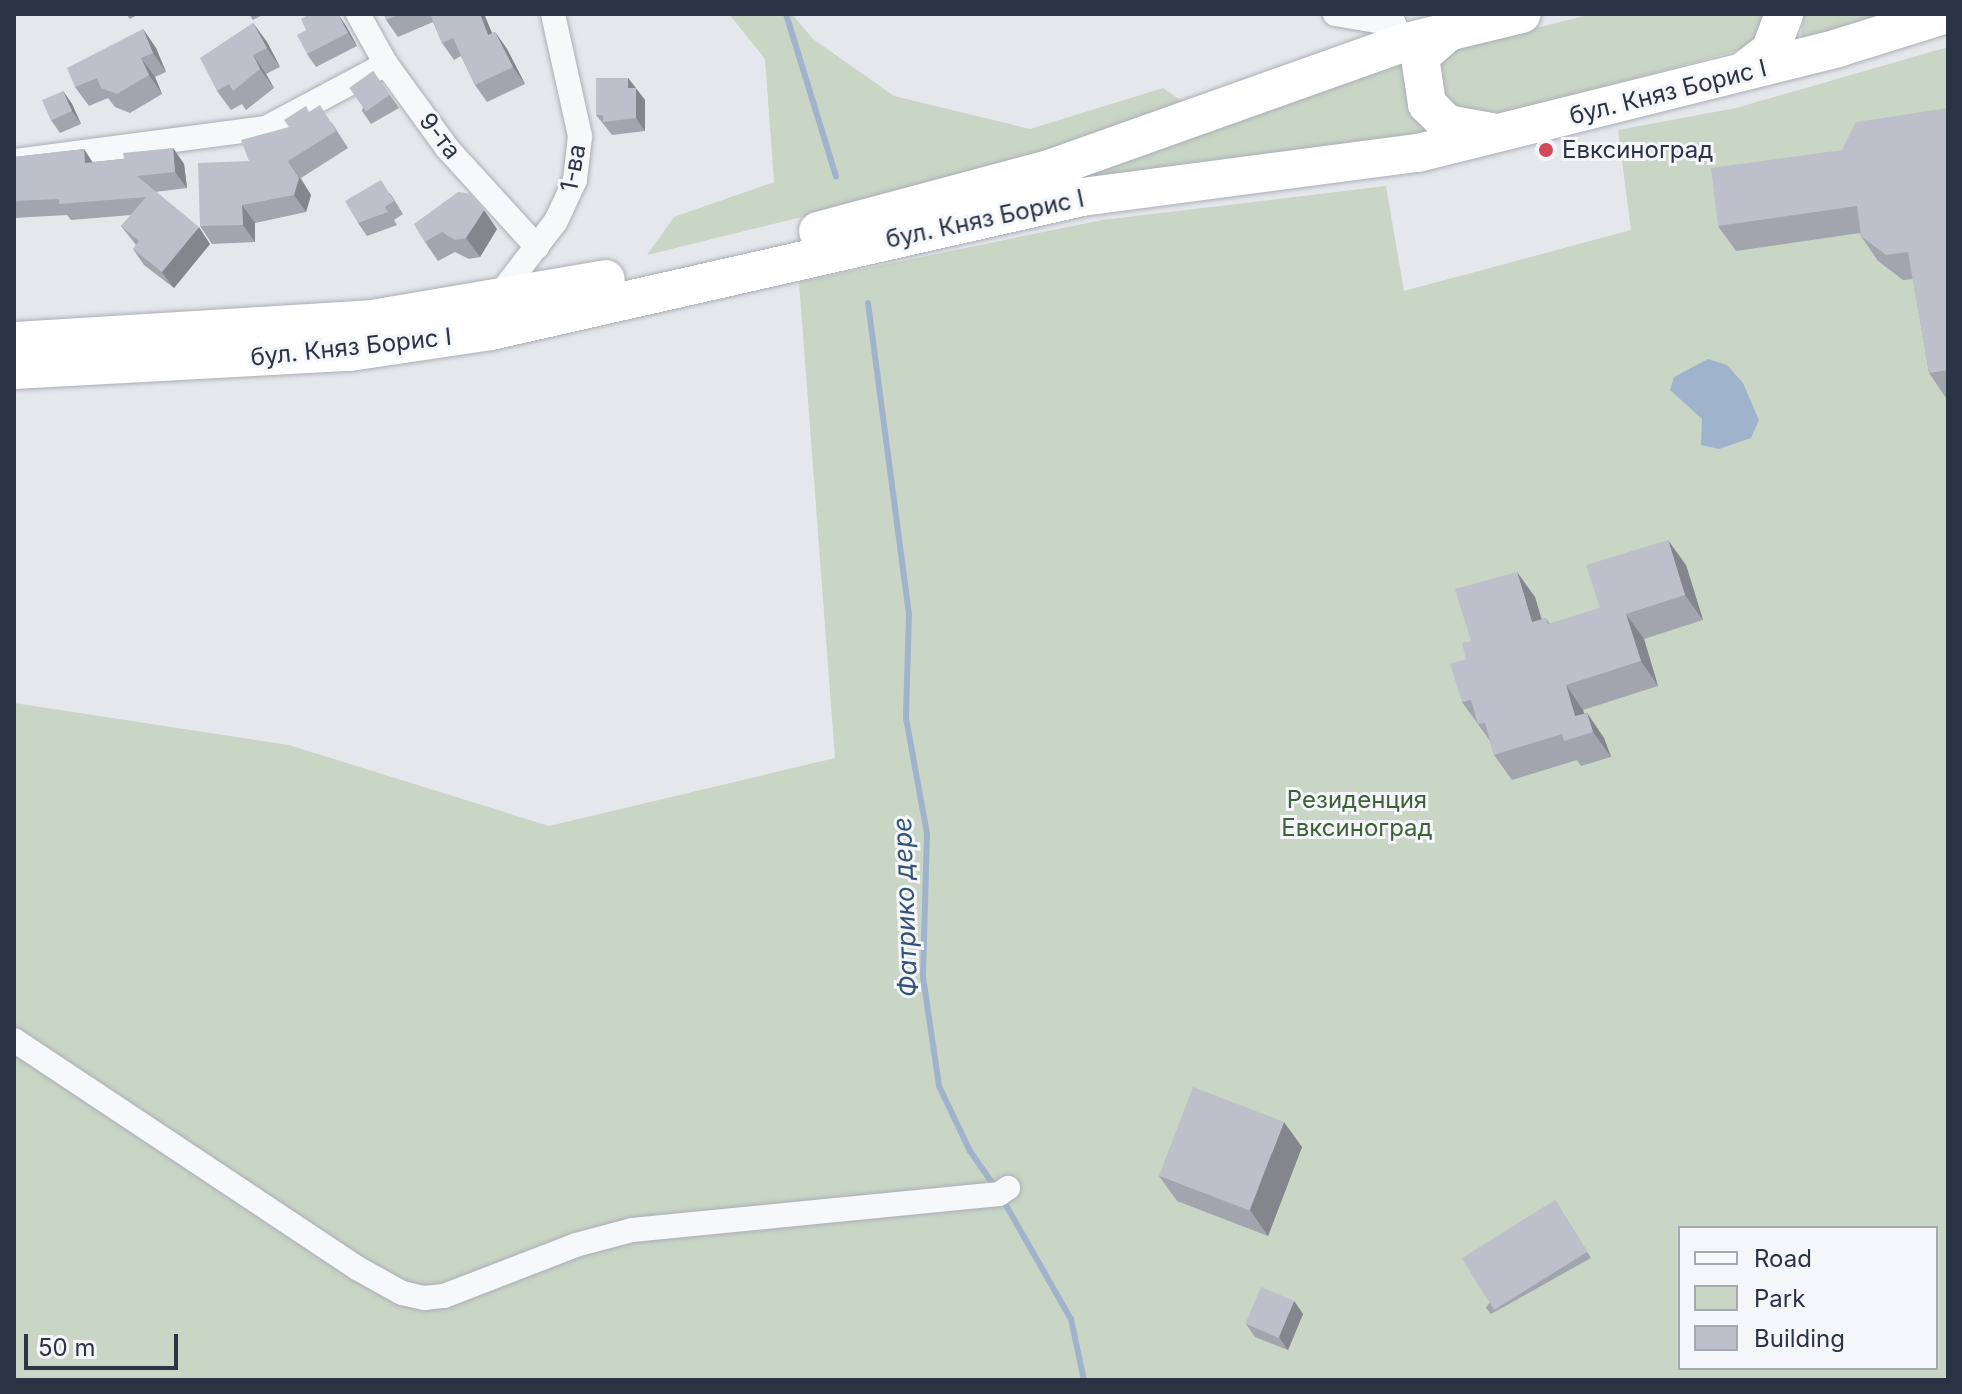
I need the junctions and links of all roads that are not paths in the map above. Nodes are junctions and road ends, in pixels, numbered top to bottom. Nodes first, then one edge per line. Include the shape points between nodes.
1 (358, 14) edge
2 (553, 14) edge
3 (1335, 14) edge
4 (1522, 14) edge
5 (1784, 14) edge
6 (1947, 14) edge
7 (1446, 34) junction
8 (1402, 43) junction
9 (386, 64) junction
10 (1738, 74) junction
11 (1503, 134) junction
12 (14, 161) edge
13 (537, 247) junction
14 (494, 300) junction
15 (14, 341) edge
16 (14, 370) edge
17 (14, 1040) edge
18 (1008, 1188) dead end

1 - 9 street, 9-та
2 - 13 street, 1-ва via 574,98 579,157 568,200
3 - 8 street via 1394,24
4 - 7 highway, бул. Княз Борис I
5 - 10 highway via 1770,51
6 - 10 highway, бул. Княз Борис I
7 - 8 highway, бул. Княз Борис I
7 - 11 highway via 1420,57 1427,104 1447,124
8 - 14 highway, бул. Княз Борис I via 1049,169 764,244
9 - 12 street via 266,128
9 - 13 street, 9-та via 447,148
10 - 11 highway, бул. Княз Борис I
11 - 16 highway, бул. Княз Борис I via 1418,153 1082,197 407,346
13 - 14 street, 1-ва
14 - 15 highway, бул. Княз Борис I via 372,319
17 - 18 street via 357,1268 402,1293 424,1298 632,1230 999,1194

